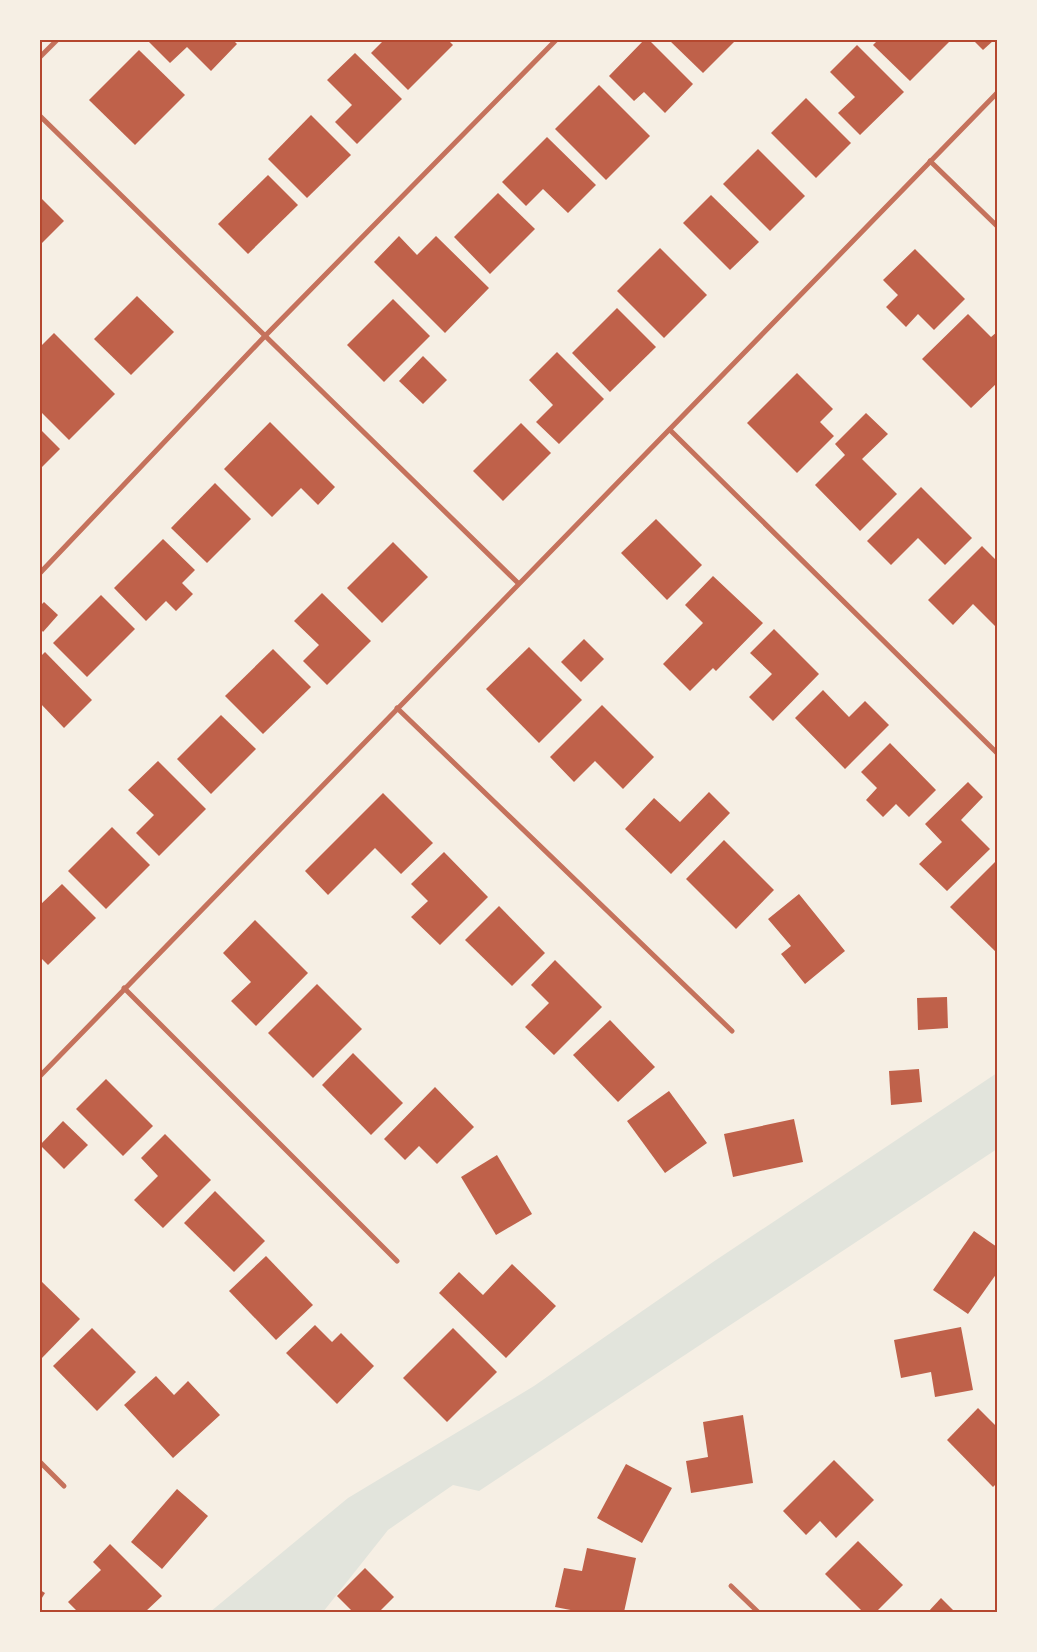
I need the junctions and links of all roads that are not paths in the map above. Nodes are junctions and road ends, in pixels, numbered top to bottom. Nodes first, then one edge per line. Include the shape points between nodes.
1 (57, 40) edge
2 (556, 40) edge
3 (40, 57) edge
4 (997, 93) edge
5 (40, 116) edge
6 (930, 160) junction
7 (997, 226) edge
8 (265, 336) junction
9 (670, 430) junction
10 (40, 573) edge
11 (518, 583) junction
12 (397, 708) junction
13 (997, 753) edge
14 (124, 988) junction
15 (732, 1031) dead end
16 (40, 1076) edge
17 (397, 1262) dead end
18 (40, 1462) edge
19 (64, 1486) dead end
20 (731, 1586) dead end
21 (758, 1612) edge

1 - 3 street
2 - 8 street
4 - 6 street
5 - 8 street
6 - 7 street
6 - 9 street
8 - 10 street
8 - 11 street
9 - 11 street
9 - 13 street
11 - 12 street
12 - 14 street
12 - 15 street
14 - 16 street
14 - 17 street
18 - 19 street
20 - 21 street

